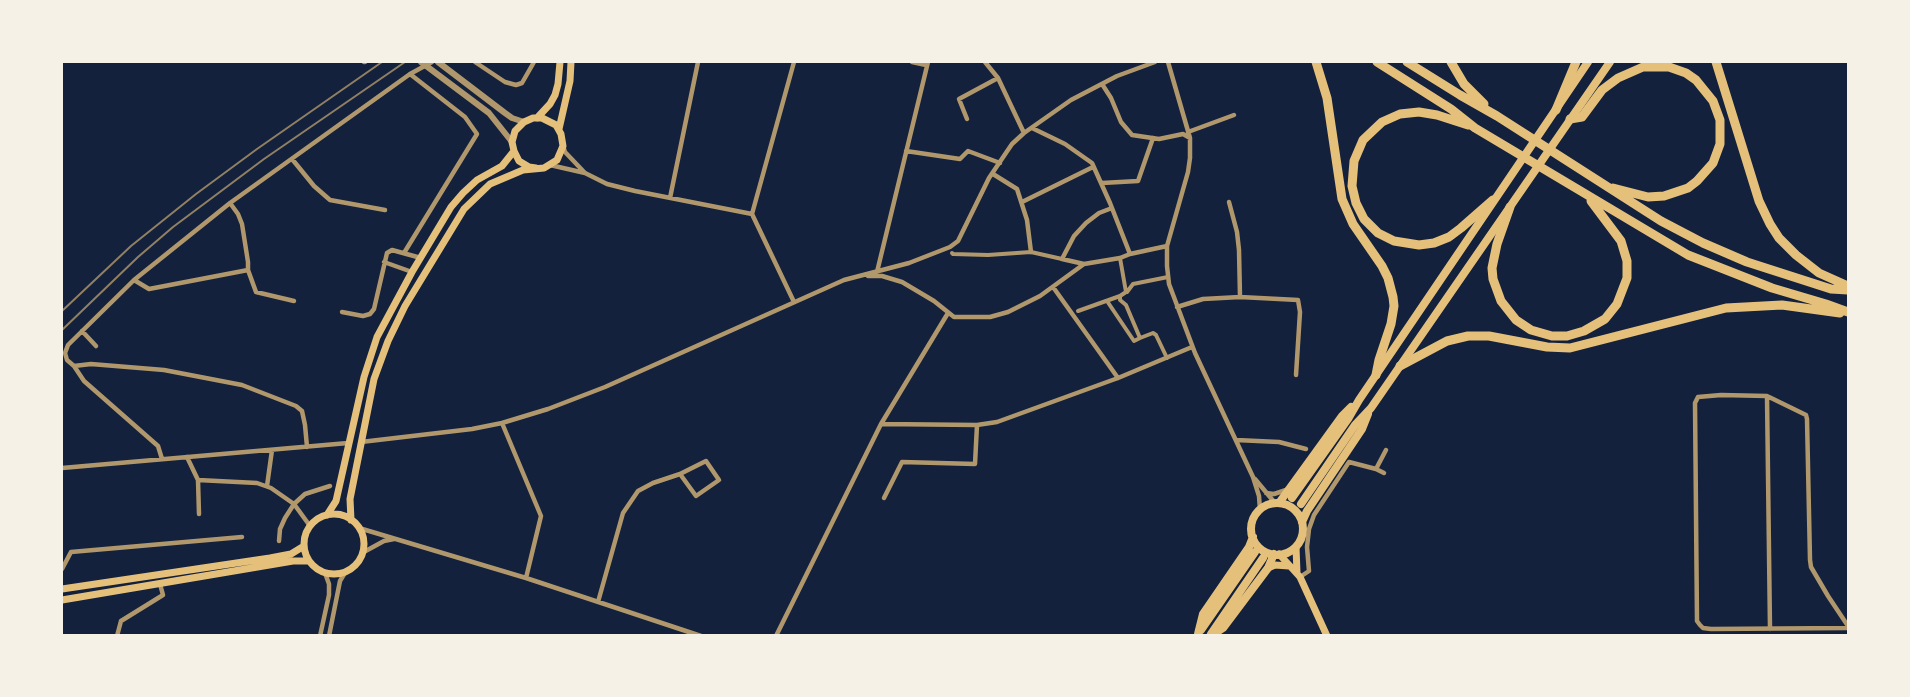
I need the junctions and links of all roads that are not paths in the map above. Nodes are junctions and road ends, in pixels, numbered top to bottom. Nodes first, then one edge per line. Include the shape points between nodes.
1 (422, 62) edge
2 (432, 62) edge
3 (438, 62) edge
4 (475, 62) edge
5 (534, 62) edge
6 (560, 62) edge
7 (571, 62) edge
8 (698, 62) edge
9 (794, 62) edge
10 (912, 62) edge
11 (985, 62) edge
12 (1155, 62) edge
13 (1168, 62) edge
14 (1316, 62) edge
15 (1377, 62) edge
16 (1407, 62) edge
17 (1451, 62) edge
18 (1576, 62) edge
19 (1588, 62) edge
20 (1610, 62) edge
21 (1716, 62) edge
22 (927, 63) edge
23 (410, 74) junction
24 (998, 78) junction
25 (1102, 84) junction
26 (1556, 110) junction
27 (1234, 114) dead end
28 (1497, 116) junction
29 (537, 118) junction
30 (967, 119) dead end
31 (1570, 119) junction
32 (524, 122) junction
33 (1032, 128) junction
34 (1475, 128) junction
35 (559, 129) junction
36 (1024, 133) junction
37 (1189, 135) junction
38 (1153, 138) junction
39 (512, 142) junction
40 (563, 146) junction
41 (906, 151) junction
42 (514, 152) junction
43 (292, 159) junction
44 (1000, 163) junction
45 (550, 165) junction
46 (1093, 166) junction
47 (536, 168) junction
48 (585, 173) junction
49 (993, 174) junction
50 (1100, 180) junction
51 (1605, 187) junction
52 (1586, 195) junction
53 (670, 198) junction
54 (1493, 200) junction
55 (1022, 202) junction
56 (1229, 202) dead end
57 (230, 203) junction
58 (1510, 207) junction
59 (1112, 208) junction
60 (385, 210) dead end
61 (752, 214) junction
62 (1167, 246) junction
63 (1031, 252) junction
64 (405, 253) junction
65 (952, 253) dead end
66 (1130, 254) junction
67 (421, 258) junction
68 (1120, 258) junction
69 (1062, 259) junction
70 (384, 262) junction
71 (1084, 264) junction
72 (897, 267) junction
73 (248, 270) junction
74 (412, 272) junction
75 (876, 272) junction
76 (860, 276) junction
77 (1168, 277) junction
78 (134, 280) junction
79 (894, 280) junction
80 (1053, 287) junction
81 (1848, 288) edge
82 (1126, 292) junction
83 (1120, 296) junction
84 (1240, 297) junction
85 (294, 301) dead end
86 (1107, 301) junction
87 (794, 302) junction
88 (1177, 307) junction
89 (1078, 311) dead end
90 (342, 312) dead end
91 (948, 313) junction
92 (1848, 313) edge
93 (82, 331) junction
94 (1137, 332) junction
95 (1130, 335) junction
96 (1140, 338) junction
97 (96, 346) dead end
98 (1192, 347) junction
99 (1167, 358) junction
100 (74, 366) junction
101 (1400, 366) junction
102 (1296, 375) dead end
103 (1376, 375) junction
104 (1118, 378) junction
105 (1767, 396) junction
106 (1359, 400) junction
107 (1371, 408) junction
108 (502, 423) junction
109 (881, 424) junction
110 (977, 425) junction
111 (1236, 440) junction
112 (361, 442) junction
113 (348, 444) junction
114 (307, 447) junction
115 (1306, 449) dead end
116 (272, 450) junction
117 (1386, 450) dead end
118 (187, 457) junction
119 (162, 459) junction
120 (62, 468) edge
121 (1376, 469) junction
122 (1384, 473) dead end
123 (680, 474) junction
124 (1253, 477) junction
125 (198, 480) junction
126 (267, 486) junction
127 (330, 486) dead end
128 (1290, 488) junction
129 (1266, 493) junction
130 (884, 498) dead end
131 (1292, 498) dead end
132 (1277, 503) junction
133 (294, 504) junction
134 (1301, 504) dead end
135 (1260, 510) junction
136 (199, 514) dead end
137 (327, 515) junction
138 (351, 520) junction
139 (1302, 522) junction
140 (309, 526) junction
141 (359, 528) junction
142 (201, 534) dead end
143 (242, 537) dead end
144 (1253, 537) junction
145 (394, 539) junction
146 (202, 541) junction
147 (279, 541) dead end
148 (304, 546) junction
149 (1296, 547) junction
150 (1255, 552) dead end
151 (362, 553) junction
152 (1276, 554) junction
153 (1263, 558) dead end
154 (309, 561) junction
155 (1289, 566) junction
156 (1268, 568) junction
157 (62, 569) edge
158 (346, 572) junction
159 (325, 573) junction
160 (1299, 575) junction
161 (526, 578) junction
162 (160, 584) junction
163 (62, 589) edge
164 (62, 600) edge
165 (598, 602) junction
166 (1848, 627) edge
167 (1770, 628) junction
168 (1197, 635) edge
169 (117, 636) edge
170 (320, 636) edge
171 (329, 636) edge
172 (701, 636) edge
173 (776, 636) edge
174 (1210, 636) edge
175 (1327, 636) edge

1 - 39 street via 489,113
2 - 23 street
3 - 32 street via 512,118
4 - 5 street via 516,85 522,83
6 - 29 main road via 555,95
7 - 35 main road
8 - 53 street
9 - 61 street
10 - 22 street
11 - 24 street
12 - 25 street
13 - 37 street
14 - 103 highway via 1327,98 1342,199 1353,224 1382,266 1393,297 1391,324
15 - 34 highway
16 - 28 highway
17 - 28 highway via 1464,84
18 - 26 highway
19 - 26 main road
20 - 31 main road
21 - 81 highway via 1759,201 1770,224 1796,255
22 - 41 street
23 - 43 street
23 - 64 street via 465,117 477,134
24 - 30 street via 959,99
24 - 36 street
25 - 33 street
25 - 38 street via 1128,132
26 - 54 main road
27 - 37 street
28 - 51 highway
29 - 32 main road
29 - 35 main road
31 - 51 highway via 1582,117 1602,90 1642,67 1669,67 1686,73 1713,101 1720,120 1720,144 1713,163 1692,185 1671,195 1655,197
31 - 58 main road
32 - 39 main road via 515,131
33 - 36 street
33 - 46 street via 1065,144
34 - 52 highway
34 - 54 highway via 1437,114 1419,112 1400,114 1382,123 1363,140 1357,153 1353,196 1364,219 1378,233 1394,241 1419,245 1449,237
35 - 40 main road
36 - 44 street
37 - 38 street
37 - 62 street via 1188,172
38 - 50 street via 1138,181
39 - 42 main road
40 - 45 main road
40 - 48 street
41 - 44 street via 960,159 968,151
41 - 75 street
42 - 47 main road via 524,165
42 - 67 main road via 502,166 463,192
43 - 57 street
43 - 60 street via 330,200
44 - 49 street
45 - 47 main road
45 - 48 street
46 - 50 street
46 - 55 street
47 - 112 main road via 490,184 464,209 388,340 374,379
48 - 53 street via 607,184
49 - 55 street via 1017,189
49 - 72 street via 958,241 950,248
50 - 59 street
51 - 81 highway via 1660,221 1736,257 1831,288
52 - 58 highway via 1621,241 1627,278 1617,304 1605,319 1567,336 1552,336 1516,321 1495,289 1492,268
52 - 92 highway via 1688,255
53 - 61 street
54 - 103 main road
55 - 63 street
56 - 84 street via 1237,232
57 - 73 street via 242,224
57 - 78 street
58 - 101 main road
59 - 66 street
59 - 69 street via 1099,213 1074,236
61 - 87 street
62 - 66 street
62 - 77 street
63 - 65 street
63 - 69 street
64 - 67 street
64 - 70 street via 392,250
66 - 68 street
67 - 74 main road
68 - 71 street
68 - 82 street
69 - 71 street
70 - 74 street
70 - 90 street via 370,314
71 - 80 street
72 - 75 street
72 - 79 street
73 - 78 street via 149,289
73 - 85 street via 256,292
74 - 113 main road via 377,337
75 - 76 street
76 - 79 street
76 - 87 street
77 - 82 street via 1133,284
77 - 88 street
78 - 93 street
79 - 91 street
80 - 91 street via 1008,312 962,318
80 - 104 street
82 - 83 street
83 - 86 street
83 - 94 street
84 - 88 street via 1203,299
84 - 102 street via 1298,300
86 - 89 street
86 - 95 street
87 - 108 street via 605,387
88 - 98 street
91 - 109 street
92 - 101 highway via 1782,305 1726,308 1570,348 1468,336 1447,341
93 - 97 street
93 - 100 street via 65,353
94 - 95 street
94 - 96 street
95 - 96 street via 1134,341
96 - 99 street via 1156,335
98 - 99 street
98 - 111 street
99 - 104 street
100 - 114 street via 164,370 242,385 302,411
100 - 119 street via 84,381 158,446
101 - 107 main road
103 - 106 main road
104 - 110 street via 997,422
105 - 166 street via 1803,412 1808,419 1811,567
105 - 167 street
105 - 167 street via 1704,396 1695,403 1697,621 1703,628
106 - 128 main road via 1342,416
106 - 131 main road
107 - 134 main road
107 - 139 main road via 1362,429
108 - 112 street
108 - 161 street via 541,516
109 - 110 street
109 - 173 street
110 - 130 street via 975,464 902,462
111 - 115 street via 1279,442
111 - 124 street
112 - 138 main road via 350,499
113 - 114 street
113 - 137 main road via 336,501
114 - 116 street
116 - 118 street
116 - 126 street
117 - 121 street
118 - 119 street
118 - 125 street
119 - 120 street
121 - 122 street
121 - 160 street via 1349,462 1314,514 1307,548 1309,572
123 - 123 street via 696,496 719,480 706,461
123 - 165 street via 653,483 630,500
124 - 129 street
124 - 135 street
125 - 126 street
125 - 136 street
126 - 133 street
127 - 133 street via 305,494
128 - 129 street
128 - 132 main road
129 - 132 street
132 - 135 main road
132 - 139 main road via 1294,509
133 - 140 street
133 - 147 street via 280,529
135 - 144 main road via 1252,522
137 - 138 main road via 337,514
137 - 140 main road
138 - 141 main road
139 - 149 main road via 1301,540
140 - 148 main road
141 - 145 street
141 - 151 main road
142 - 146 street
143 - 146 street
144 - 152 main road via 1262,550
144 - 168 main road via 1203,615
145 - 151 street
145 - 161 street
146 - 157 street via 71,552
148 - 154 main road
148 - 163 main road via 291,554 270,558
149 - 152 main road
149 - 160 main road
150 - 168 main road
151 - 158 main road
152 - 155 main road
152 - 156 main road
153 - 174 main road
154 - 159 main road
154 - 162 main road
155 - 156 main road
155 - 160 main road
156 - 174 main road via 1223,628
158 - 159 main road
158 - 171 street via 340,581
159 - 170 street via 329,595
160 - 175 main road
161 - 165 street
162 - 164 main road
162 - 169 street via 163,595 121,621
165 - 172 street
166 - 167 street

